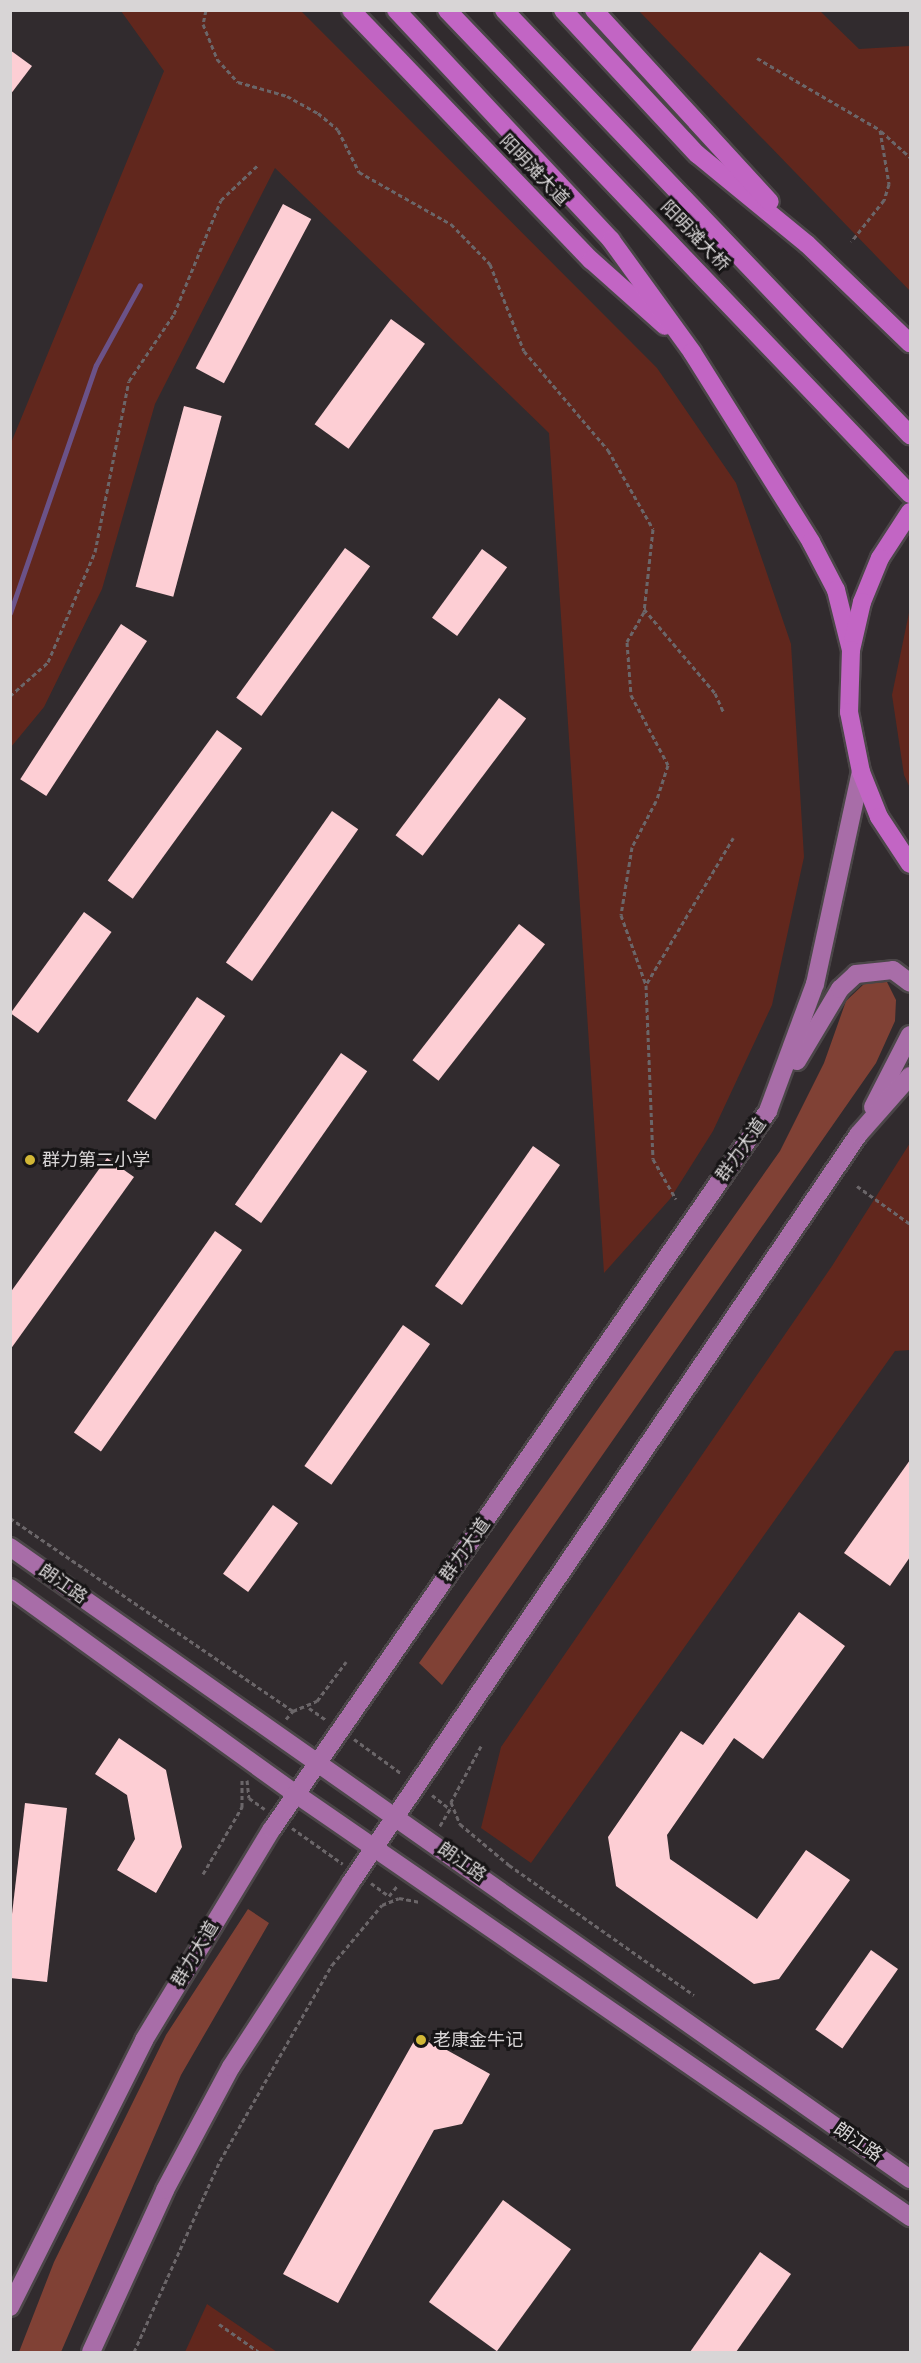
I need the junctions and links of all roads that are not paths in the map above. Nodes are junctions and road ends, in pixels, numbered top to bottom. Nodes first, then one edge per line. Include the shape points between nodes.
1 (351, 10) edge
2 (396, 10) edge
3 (447, 10) edge
4 (504, 10) edge
5 (563, 10) edge
6 (594, 10) edge
7 (807, 244) junction
8 (910, 343) edge
9 (692, 351) junction
10 (910, 435) edge
11 (910, 494) edge
12 (910, 512) edge
13 (851, 650) junction
14 (861, 772) junction
15 (910, 864) edge
16 (910, 982) edge
17 (910, 1035) edge
18 (910, 1076) edge
19 (768, 1111) junction
20 (858, 1135) junction
21 (10, 1547) edge
22 (10, 1588) edge
23 (316, 1762) junction
24 (296, 1794) junction
25 (396, 1815) junction
26 (375, 1847) junction
27 (910, 2179) edge
28 (910, 2217) edge
29 (10, 2307) edge
30 (91, 2352) edge

1 - 9 highway, 阳明滩大道 via 591,260
2 - 9 highway via 611,240
3 - 11 highway, 阳明滩大桥
4 - 10 highway, 阳明滩大桥
5 - 7 highway via 697,154
6 - 7 highway
7 - 8 highway
9 - 13 highway via 816,551 836,590
12 - 13 highway via 880,558 862,602
13 - 14 highway via 849,712
14 - 15 highway via 879,817
14 - 19 main road, 群力大道 via 815,984
16 - 19 main road via 893,970 881,968 848,980
17 - 20 main road
18 - 20 main road
19 - 23 main road, 群力大道
20 - 25 main road
21 - 23 main road, 朗江路
22 - 24 main road, 朗江路
23 - 24 main road, 群力大道
23 - 25 main road, 朗江路
24 - 26 main road, 朗江路
24 - 29 main road, 群力大道 via 144,2040
25 - 26 main road
25 - 27 main road, 朗江路
26 - 28 main road, 朗江路
26 - 30 main road via 211,2101 113,2297

